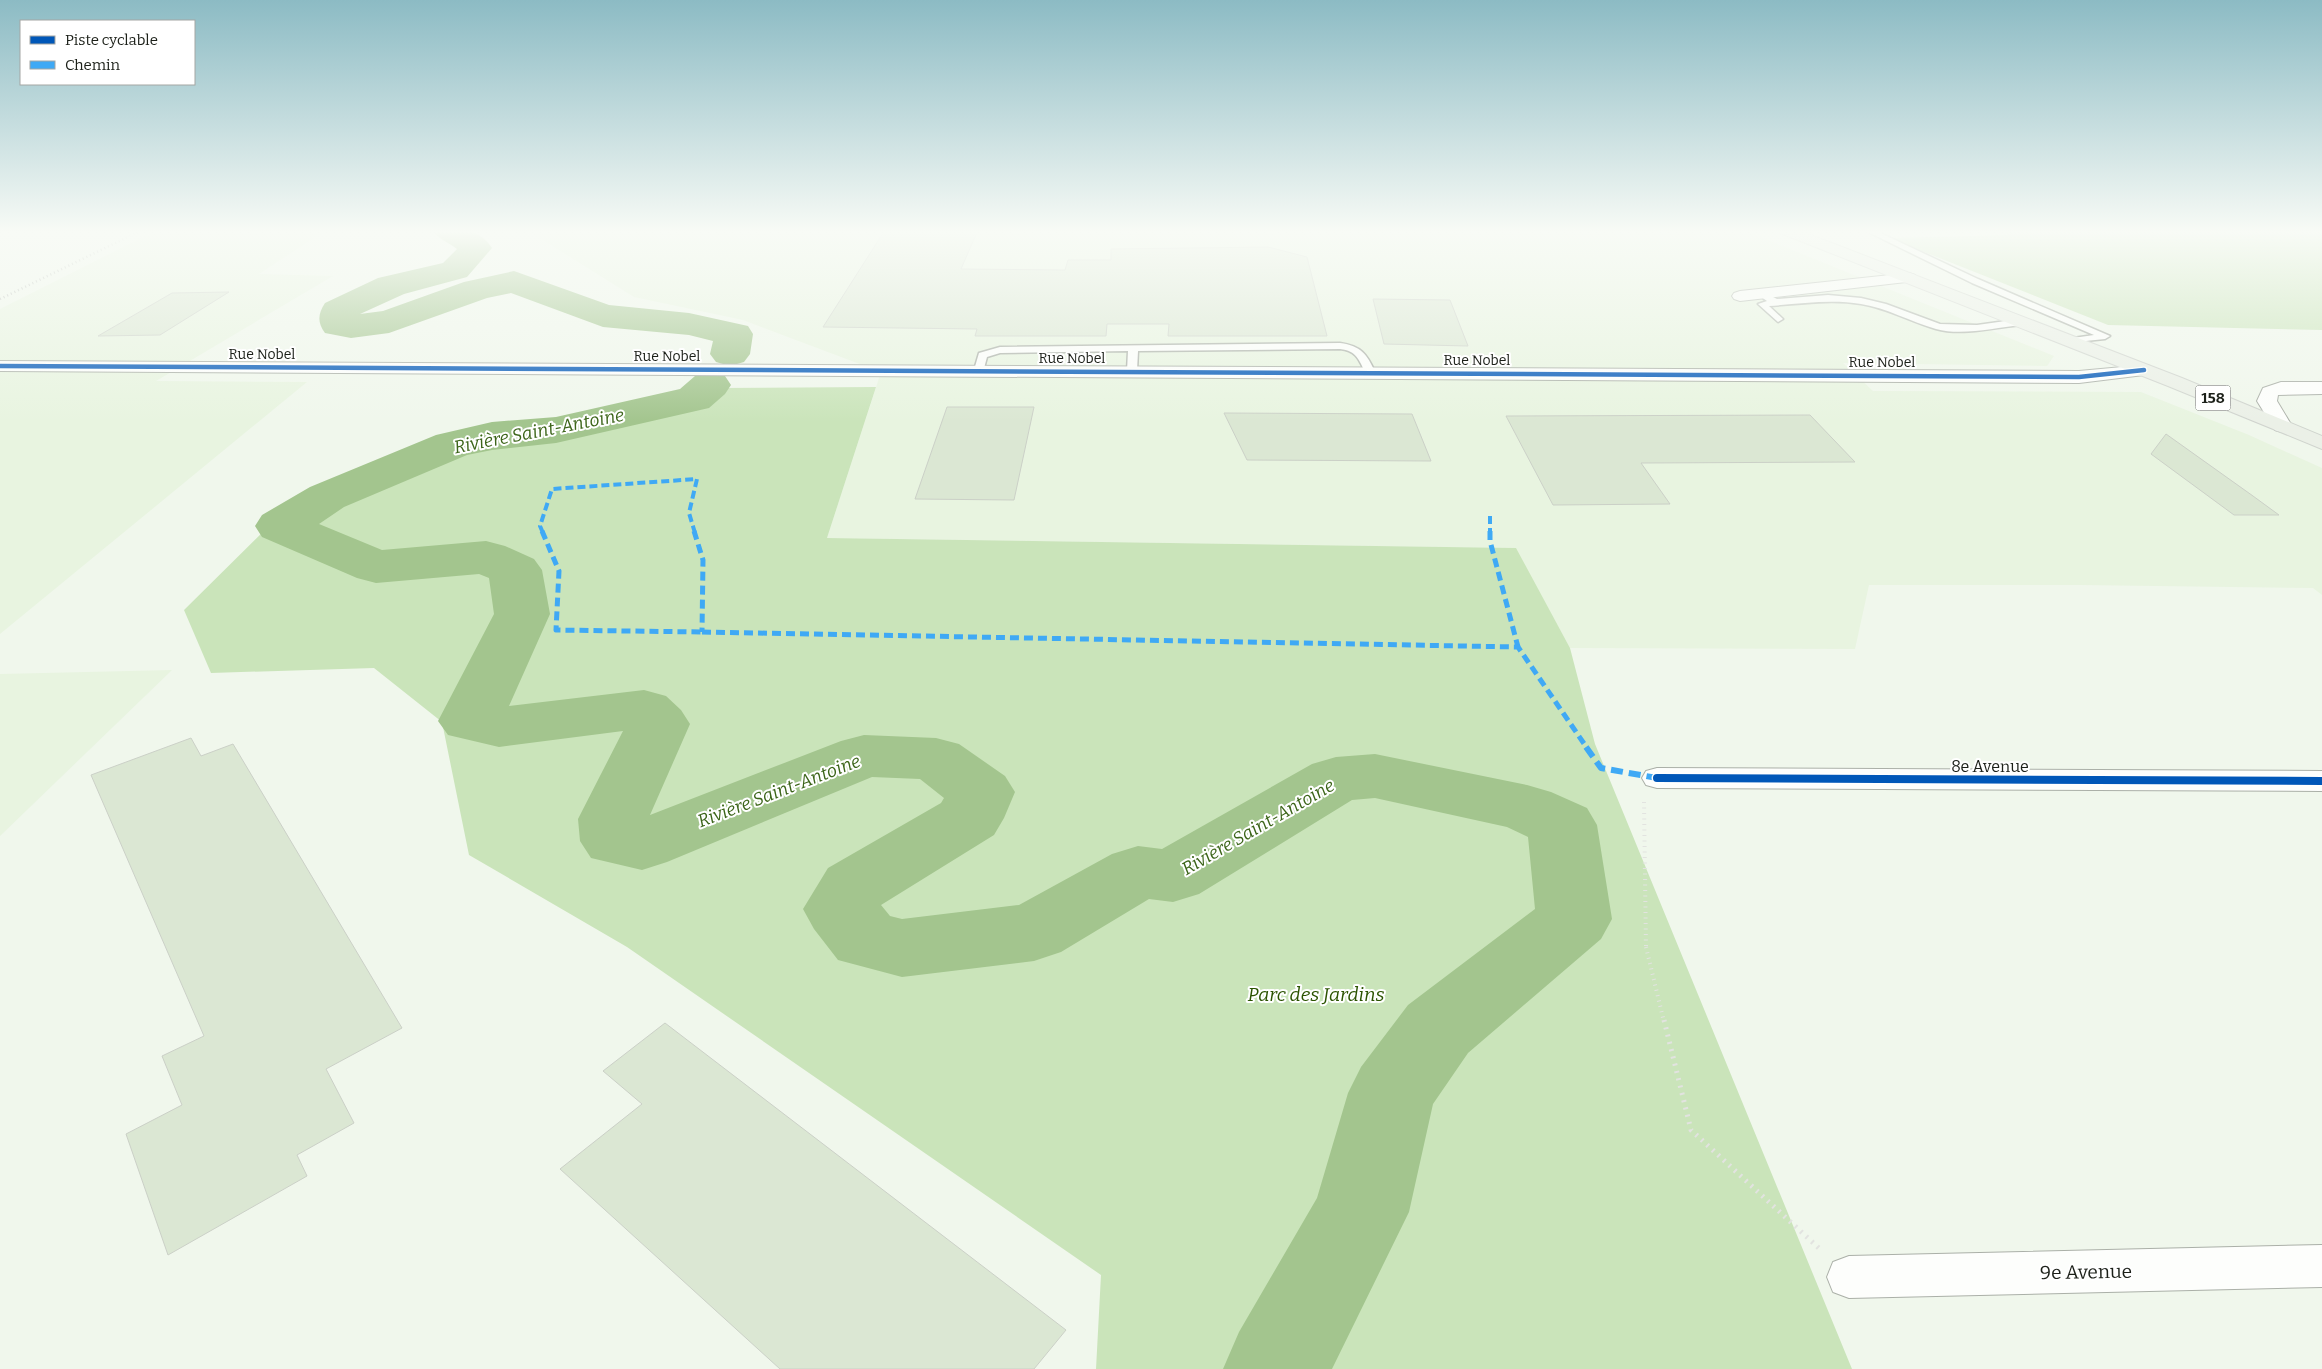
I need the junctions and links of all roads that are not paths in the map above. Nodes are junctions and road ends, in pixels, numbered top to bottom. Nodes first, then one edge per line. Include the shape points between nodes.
1 (1761, 294) joint
2 (1949, 294) edge
3 (2005, 294) edge
4 (1740, 296) dead end
5 (1776, 302) junction
6 (1778, 319) dead end
7 (2020, 322) junction
8 (2069, 341) junction
9 (1133, 348) junction
10 (0, 366) edge
11 (979, 370) junction
12 (2144, 370) junction
13 (1132, 371) junction
14 (1370, 372) junction
15 (2322, 388) edge
16 (2282, 426) junction
17 (2322, 442) edge
18 (1658, 778) road end
19 (2322, 781) edge
20 (2322, 1266) edge
21 (1850, 1277) road end

1 - 4 street
1 - 5 lane
2 - 7 main road, 158
3 - 8 lane via 2105,336
5 - 6 lane via 1762,304
5 - 7 lane via 1850,299 1883,306 1938,327 1977,328
7 - 8 main road, 158
8 - 12 main road, 158
9 - 11 lane via 1000,350 982,354
9 - 13 lane
9 - 14 lane via 1340,346 1362,352
10 - 11 street, Rue Nobel
11 - 13 street, Rue Nobel
12 - 14 street, Rue Nobel via 2079,377
12 - 16 main road, 158
13 - 14 street, Rue Nobel
15 - 16 street via 2281,388 2270,392 2267,402
16 - 17 main road, 158
18 - 19 street, 8e Avenue
20 - 21 street, 9e Avenue

